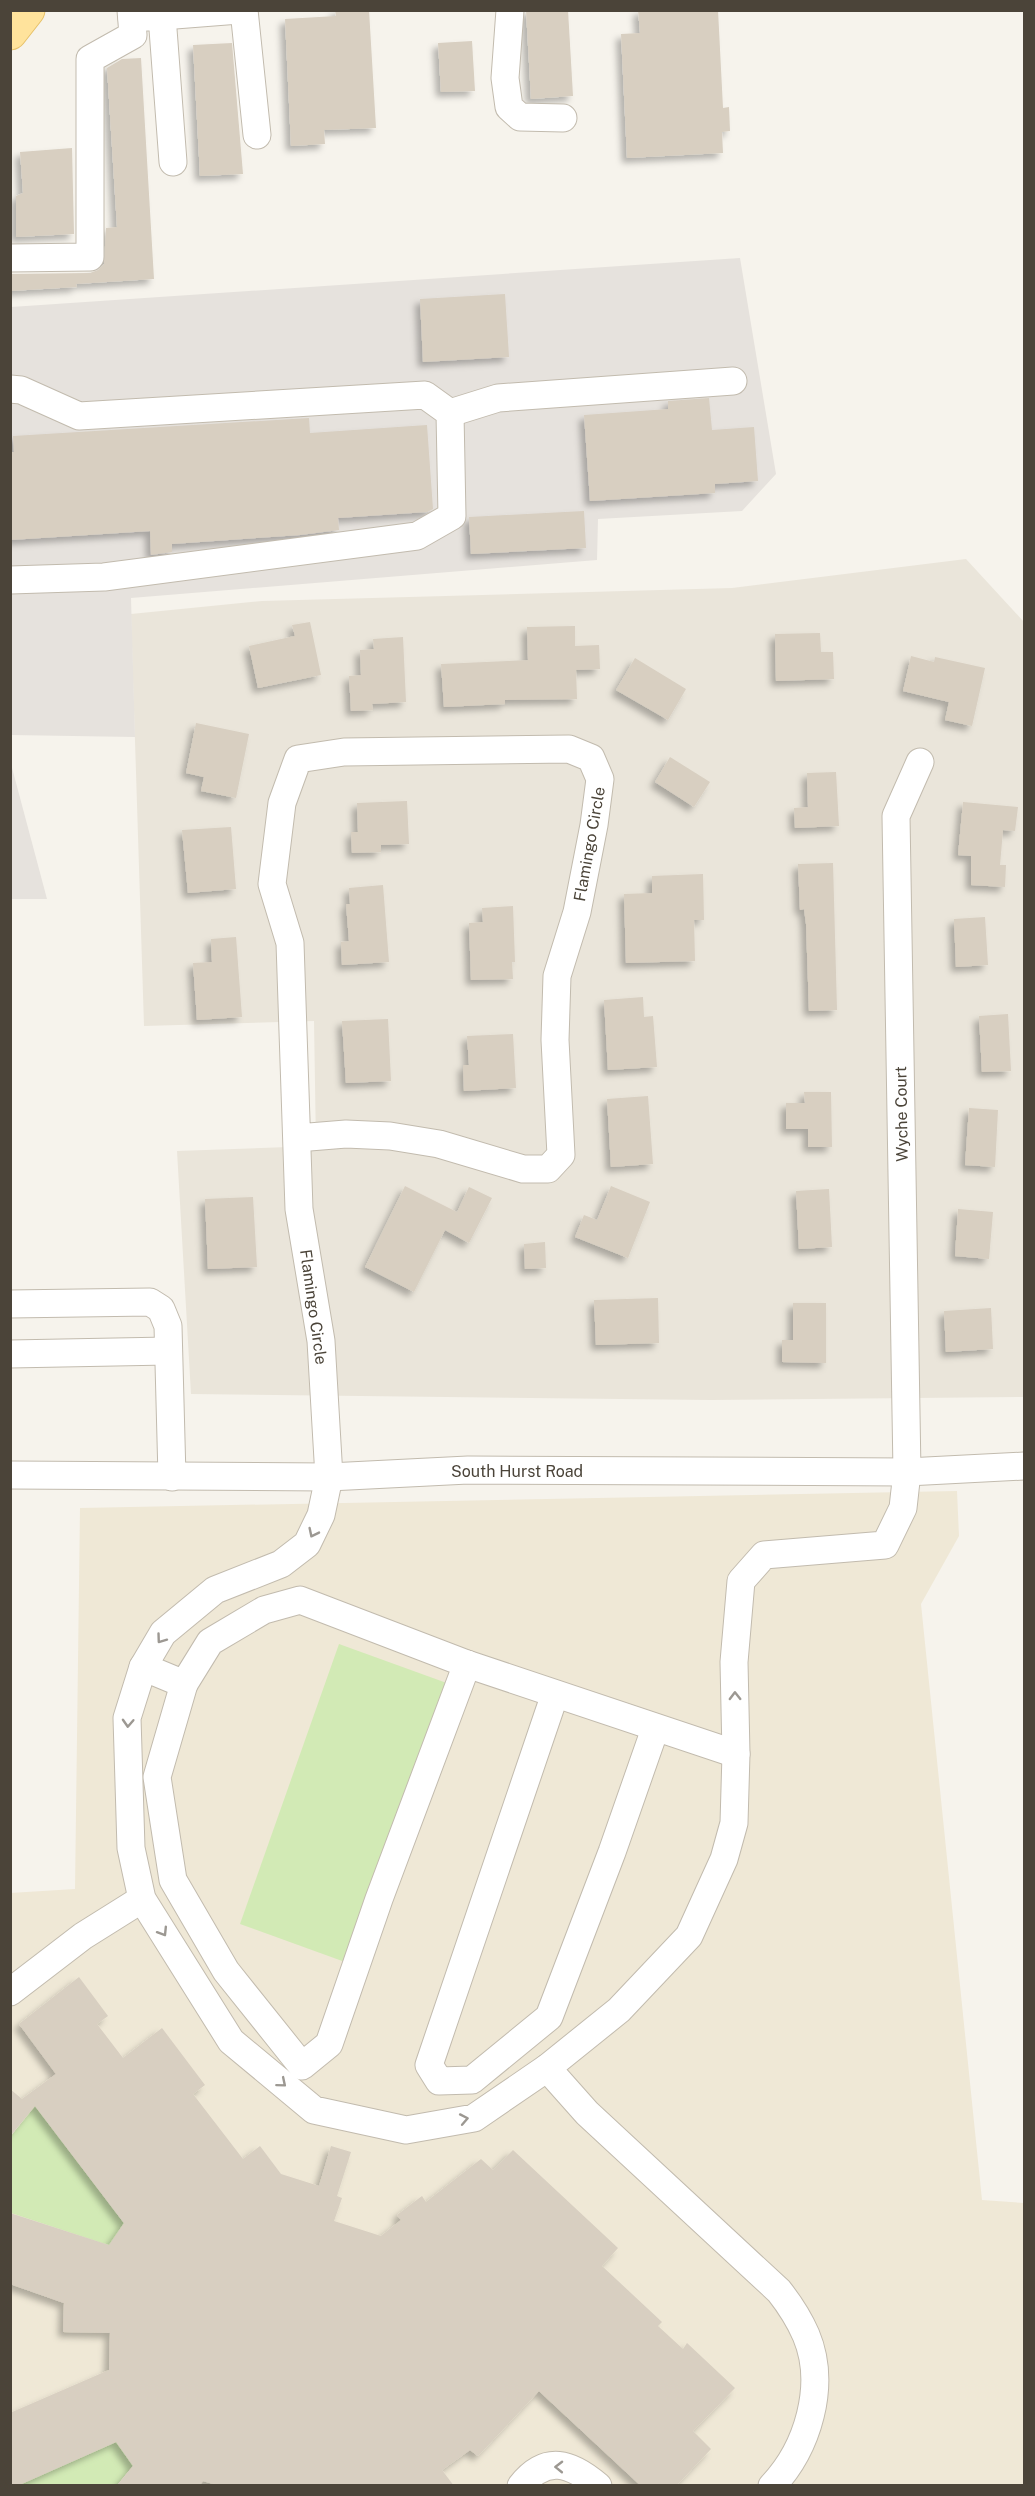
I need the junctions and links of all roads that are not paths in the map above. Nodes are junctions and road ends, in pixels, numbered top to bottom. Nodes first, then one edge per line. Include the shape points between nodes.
1 (27, 10) edge
2 (239, 10) edge
3 (244, 10) edge
4 (510, 10) edge
5 (162, 13) edge
6 (132, 14) edge
7 (10, 33) edge
8 (563, 118) dead end
9 (257, 135) dead end
10 (173, 162) dead end
11 (10, 258) edge
12 (733, 381) dead end
13 (10, 389) edge
14 (450, 413) junction
15 (10, 580) edge
16 (920, 762) dead end
17 (297, 1138) junction
18 (10, 1304) edge
19 (168, 1351) junction
20 (10, 1354) edge
21 (1024, 1466) edge
22 (907, 1472) junction
23 (10, 1475) edge
24 (172, 1477) junction
25 (329, 1477) junction
26 (467, 1664) junction
27 (142, 1666) junction
28 (184, 1684) junction
29 (555, 1694) junction
30 (655, 1729) junction
31 (736, 1755) junction
32 (142, 1899) junction
33 (10, 1992) edge
34 (547, 2068) junction
35 (521, 2486) edge
36 (598, 2486) edge
37 (772, 2486) edge

1 - 7 main road
2 - 5 street
3 - 9 street
4 - 8 street via 505,78 509,106 520,117
5 - 6 street
5 - 10 street
6 - 11 street via 133,35 90,59 90,257
12 - 14 street via 498,398
13 - 14 street via 21,390 79,416 425,395
14 - 15 street via 452,516 417,536 104,577
16 - 22 street, Wyche Court via 896,816
17 - 17 street, Flamingo Circle via 290,943 272,884 282,803 298,759 344,752 569,749 591,758 600,779 594,825 577,912 557,976 555,1040 561,1155 548,1169 523,1169 439,1144 390,1136
17 - 25 street, Flamingo Circle via 298,1209 321,1341
18 - 19 street via 150,1302 165,1317
19 - 20 street
19 - 24 street
21 - 22 street, South Hurst Road
22 - 25 street, South Hurst Road via 468,1470
31 -> 22 street, Wyche Court via 734,1662 741,1581 764,1555 885,1545 903,1508
23 - 24 street, South Hurst Road
24 - 25 street, South Hurst Road
25 -> 27 street, Flamingo Circle via 321,1515 307,1544 281,1564 215,1590 164,1633
26 - 28 street via 300,1600 264,1610 210,1642
26 - 28 street via 329,2044 303,2066 226,1971 173,1880 158,1776
26 - 29 street
27 - 28 street
27 -> 32 street, Flamingo Circle via 128,1718 131,1848
29 - 30 street
29 - 30 street via 429,2065 439,2081 472,2080 549,2018
30 - 31 street
31 - 34 street, Flamingo Circle via 734,1823 724,1859 689,1936 619,2010
32 - 33 street via 84,1936
32 -> 34 street, Flamingo Circle via 231,2041 314,2110 406,2130 474,2118
34 - 37 street via 587,2113 779,2291 794,2311 807,2336 814,2397 804,2436
36 -> 35 street via 576,2469 558,2464 528,2476

